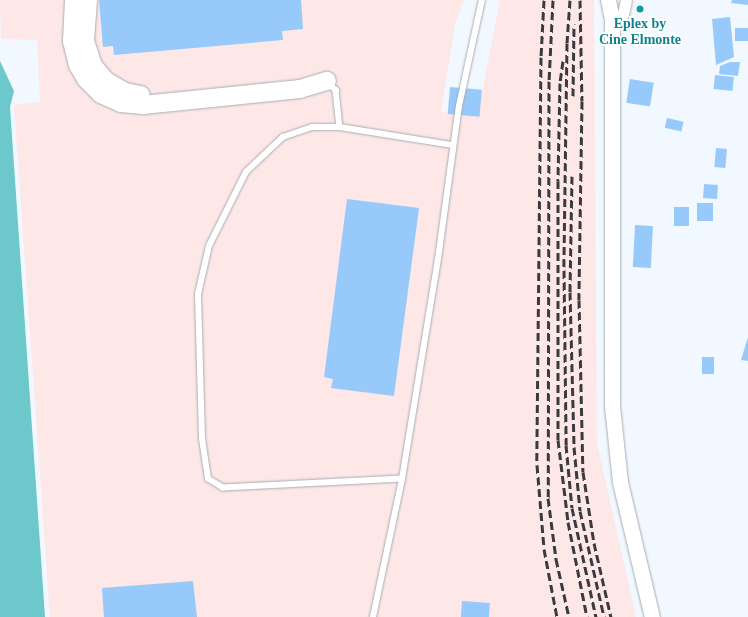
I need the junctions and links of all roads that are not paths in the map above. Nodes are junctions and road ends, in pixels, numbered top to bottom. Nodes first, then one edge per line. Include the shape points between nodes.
1 (74, 0) edge
2 (88, 0) edge
3 (482, 0) edge
4 (608, 0) edge
5 (626, 0) edge
6 (612, 19) junction
7 (327, 81) junction
8 (340, 126) junction
9 (453, 145) junction
10 (402, 479) junction
11 (373, 617) edge
12 (652, 617) edge

1 - 7 highway via 72,41 78,65 86,80 101,94 121,102 143,106 300,89
2 - 7 highway via 85,41 93,66 106,81 125,92 142,95 298,79
3 - 9 lane via 458,106
4 - 6 main road
5 - 6 street via 623,14
6 - 12 main road via 612,406 620,482
7 - 8 lane via 336,90
8 - 9 lane
8 - 10 lane via 312,126 283,137 246,172 208,246 198,294 202,439 208,479 223,488
9 - 10 lane via 438,259
10 - 11 lane

